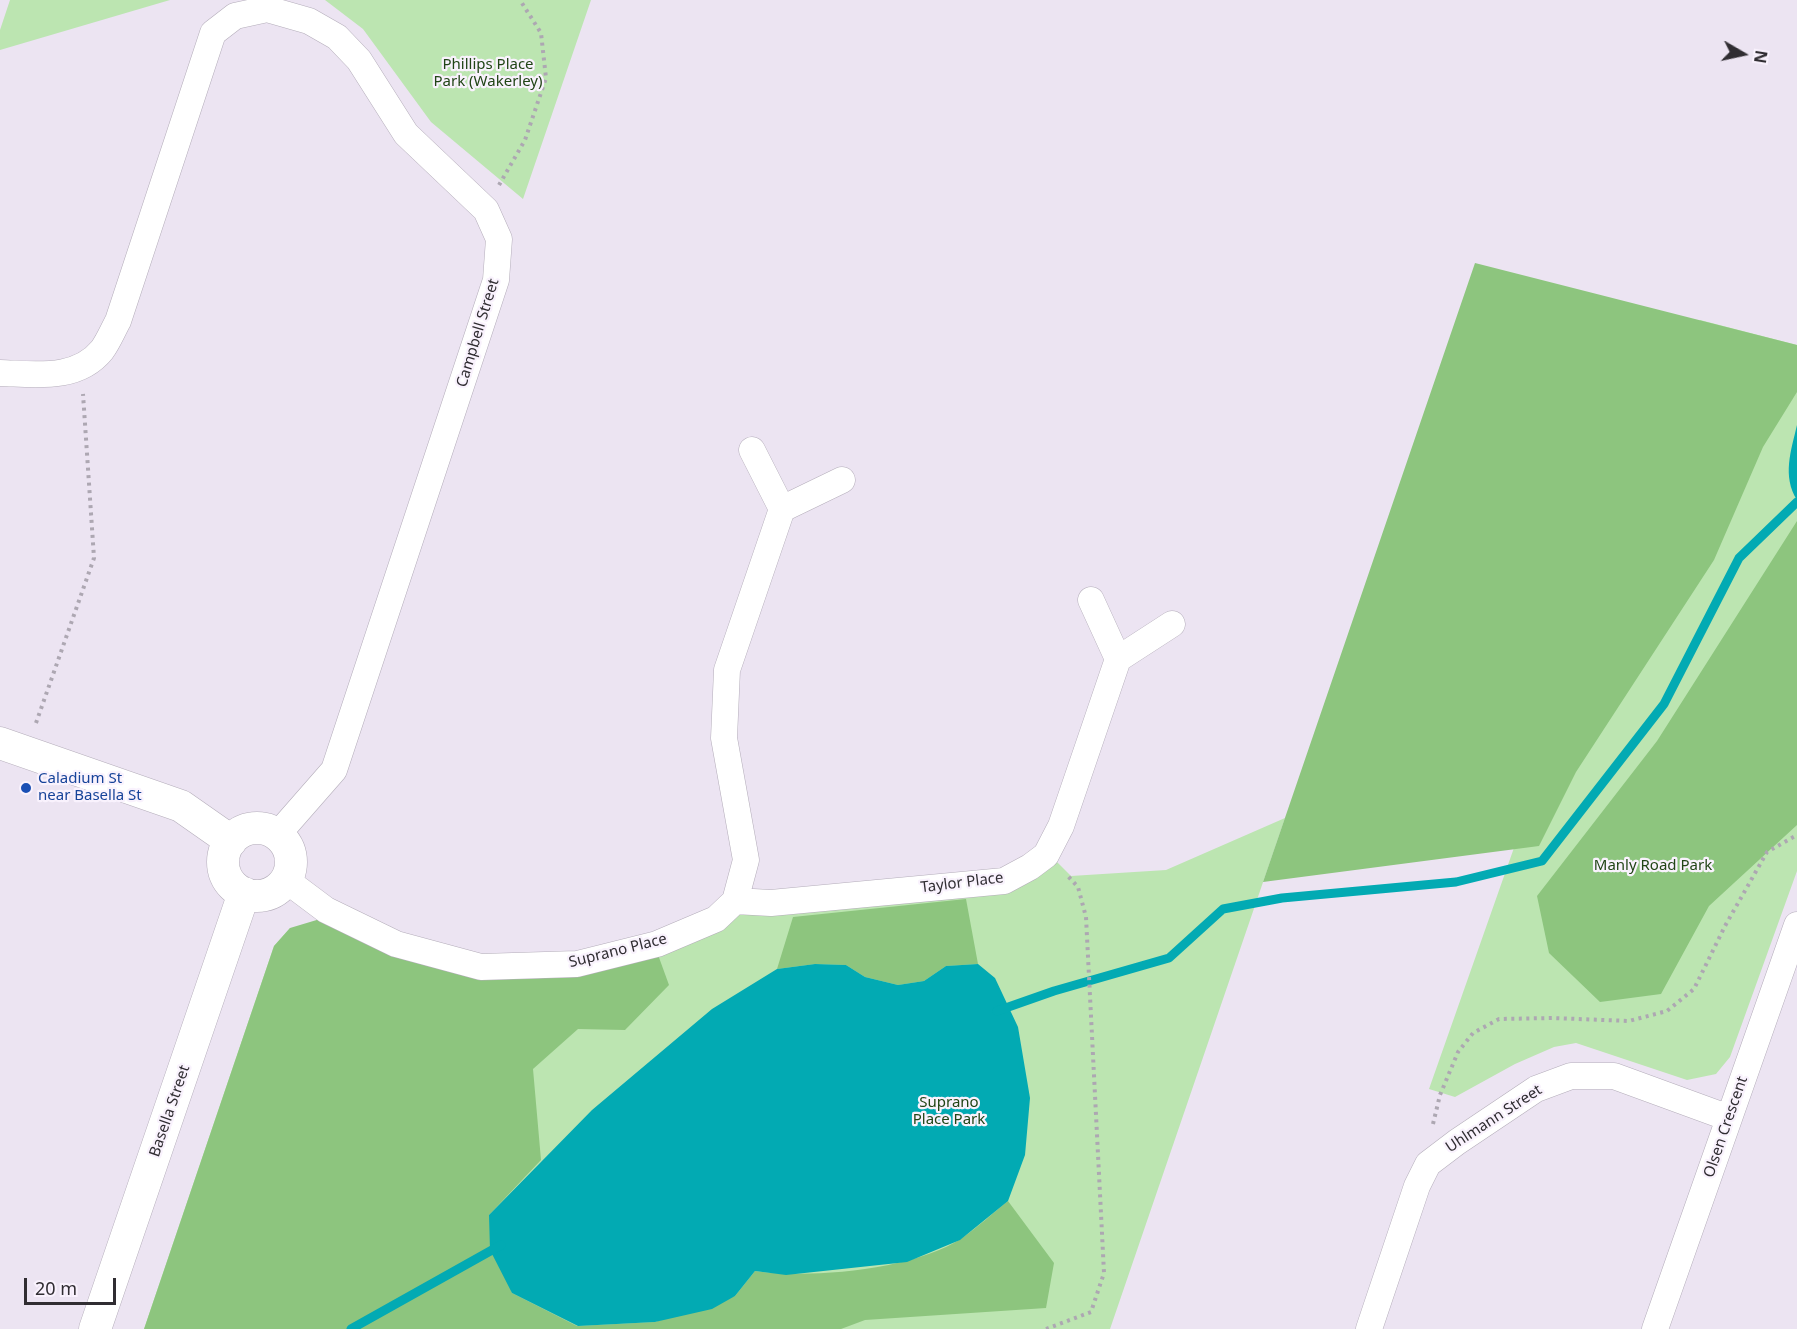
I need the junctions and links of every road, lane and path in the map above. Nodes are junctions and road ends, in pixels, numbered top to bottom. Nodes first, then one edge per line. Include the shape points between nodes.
1 (520, 0) edge
2 (486, 210) junction
3 (80, 369) junction
4 (0, 373) edge
5 (752, 450) dead end
6 (842, 480) dead end
7 (782, 509) junction
8 (1091, 600) dead end
9 (1172, 624) dead end
10 (1118, 659) junction
11 (36, 723) dead end
12 (0, 743) edge
13 (278, 834) junction
14 (1797, 835) edge
15 (231, 841) junction
16 (1046, 855) junction
17 (286, 880) junction
18 (244, 893) junction
19 (735, 901) junction
20 (1797, 925) edge
21 (1729, 1118) junction
22 (1428, 1164) junction
23 (95, 1329) edge
24 (1046, 1329) edge
25 (1369, 1329) edge
26 (1655, 1329) edge

1 - 2 path via 541,33 546,78 525,140
2 - 3 street, Campbell Street via 406,134 359,60 337,37 309,21 267,9 235,16 213,33 118,321 102,350
2 - 13 street, Campbell Street via 500,239 496,280 334,770
3 - 4 street via 50,375
3 - 11 path via 94,558
5 - 7 street
6 - 7 street
7 - 19 street via 727,670 724,738 746,860
8 - 10 street
9 - 10 street
10 - 16 street, Taylor Place via 1061,826
12 - 15 street via 181,806
13 - 15 street via 250,828
13 - 17 street via 291,853
14 - 22 path via 1767,852 1694,989 1667,1011 1629,1022 1499,1019 1473,1033 1458,1052 1440,1095 1425,1152
15 - 18 street via 223,862 225,874
16 - 19 street, Taylor Place via 1004,881 771,903
16 - 24 path via 1078,887 1086,917 1104,1273 1090,1312
17 - 18 street via 265,895
17 - 19 street, Suprano Place via 326,910 396,944 481,967 577,964 657,944 716,919
18 - 23 street, Basella Street
20 - 21 street, Olsen Crescent
21 - 22 street, Uhlmann Street via 1614,1076 1571,1076 1536,1089
21 - 26 street, Olsen Crescent
22 - 25 street

